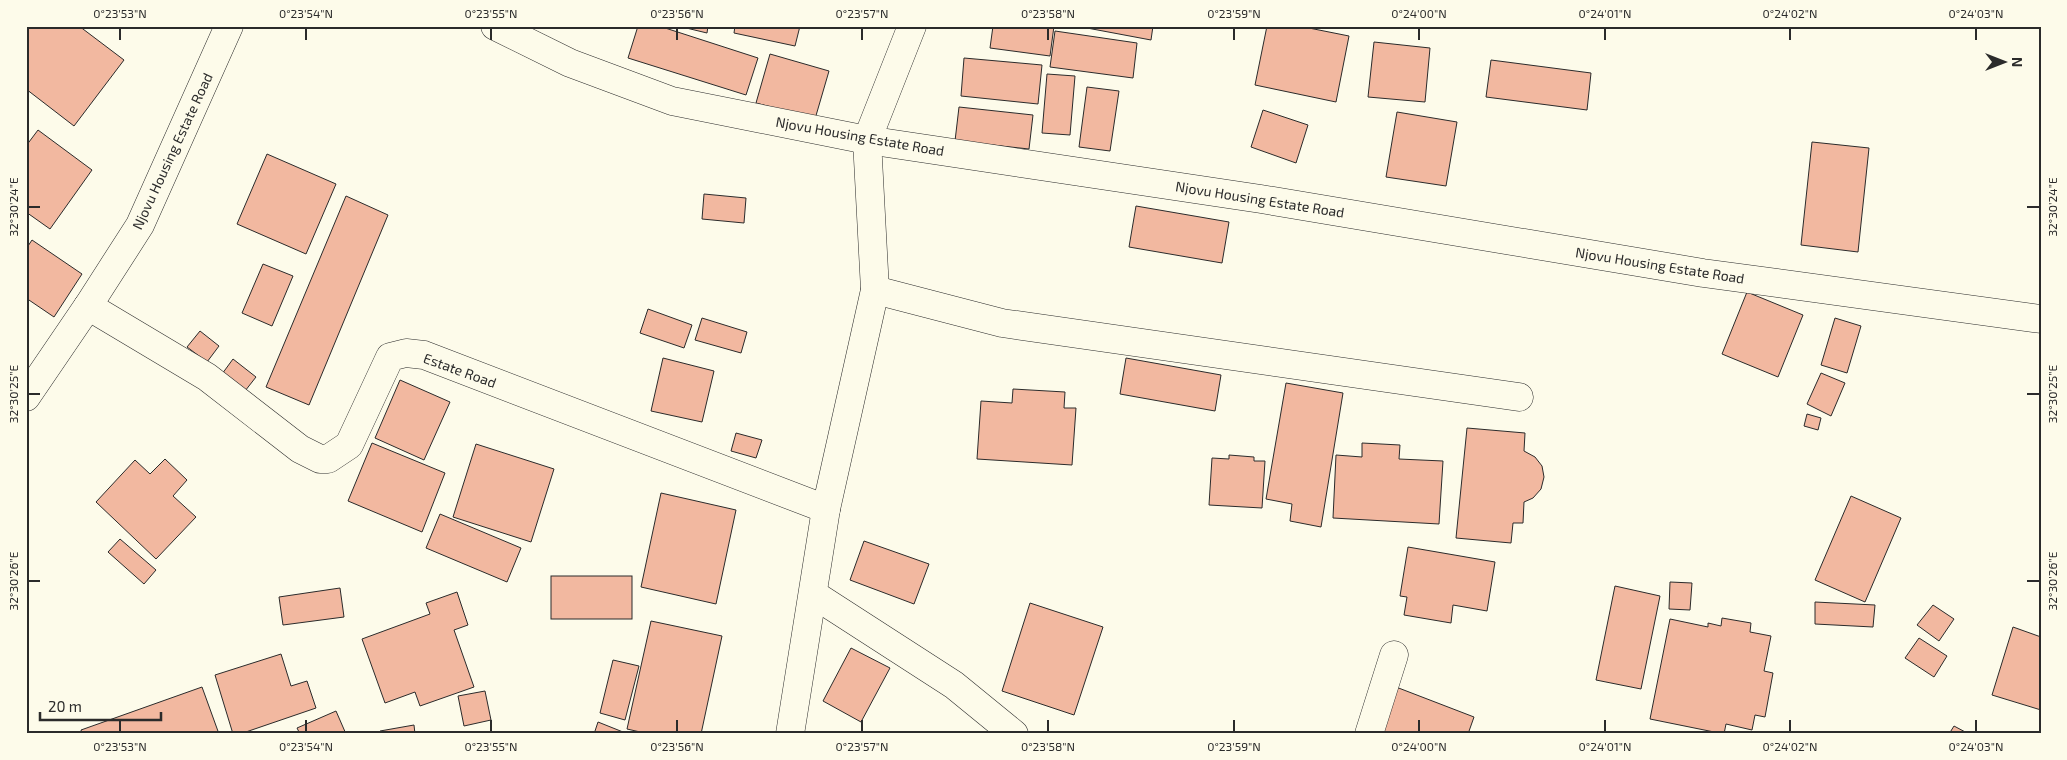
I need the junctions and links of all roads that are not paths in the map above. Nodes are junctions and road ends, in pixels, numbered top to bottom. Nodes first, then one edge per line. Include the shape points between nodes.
1 (229, 26) edge
2 (495, 26) edge
3 (912, 26) edge
4 (867, 140) junction
5 (875, 290) junction
6 (88, 306) junction
7 (2041, 318) edge
8 (26, 397) edge
9 (1519, 397) dead end
10 (826, 509) junction
11 (812, 594) junction
12 (1394, 655) dead end
13 (790, 734) edge
14 (1014, 734) edge
15 (1369, 734) edge

1 - 6 street, Njovu Housing Estate Road via 140,225
2 - 4 street, Njovu Housing Estate Road via 570,63 672,101
3 - 4 street
4 - 5 street
4 - 7 street, Njovu Housing Estate Road via 1262,199 1703,273
5 - 9 street via 1002,323
5 - 10 street
6 - 8 street, Njovu Housing Estate Road
6 - 10 street, Estate Road via 207,377 300,449 320,459 328,459 349,444 390,357 406,353 424,355
10 - 11 street
11 - 13 street
11 - 14 street via 954,685
12 - 15 street

